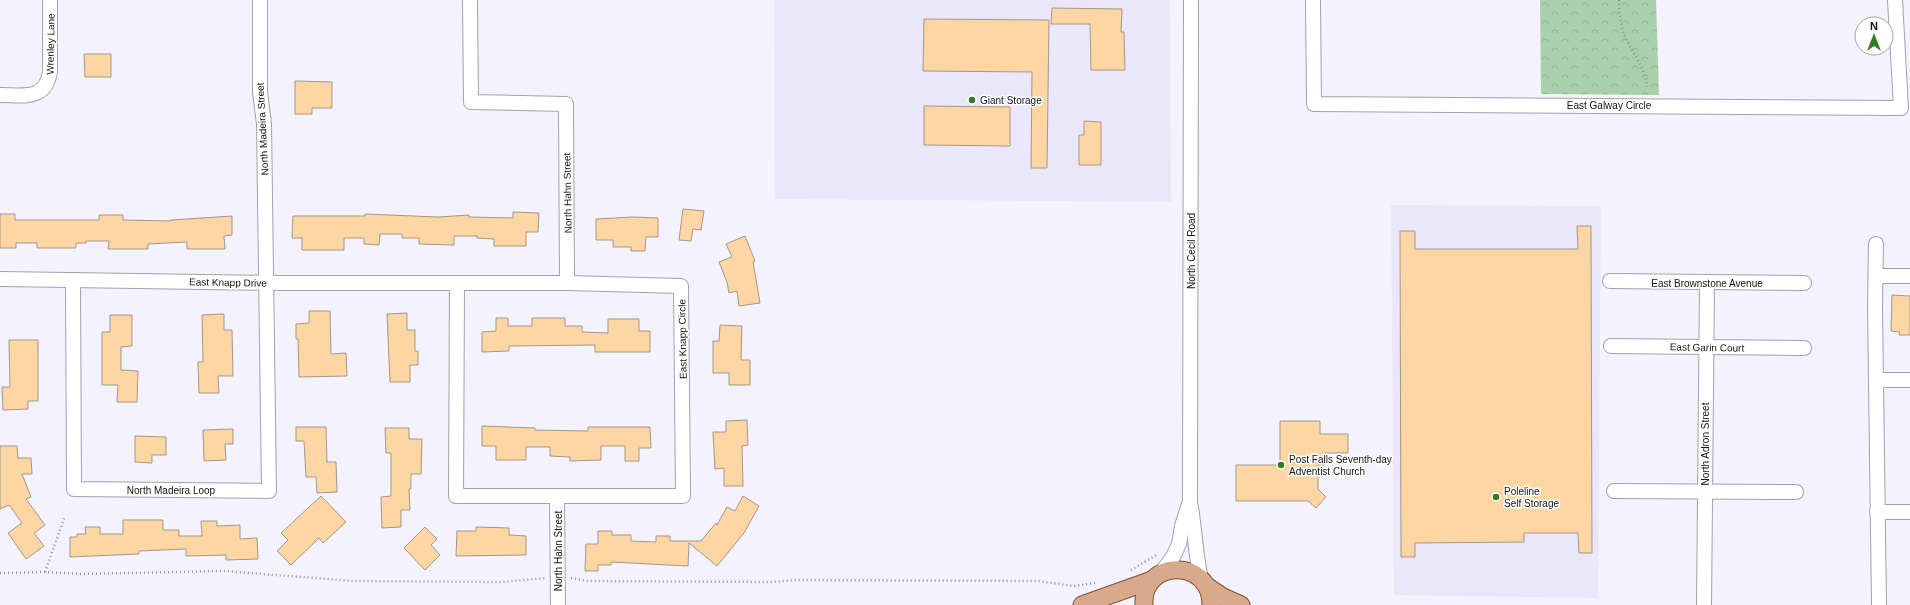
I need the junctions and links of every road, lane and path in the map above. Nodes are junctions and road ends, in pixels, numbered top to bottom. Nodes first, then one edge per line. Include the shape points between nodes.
1 (50, 0) edge
2 (260, 0) edge
3 (470, 0) edge
4 (1191, 0) edge
5 (1313, 0) edge
6 (1619, 0) edge
7 (1895, 0) edge
8 (1647, 87) dead end
9 (0, 95) edge
10 (1876, 244) dead end
11 (1876, 276) junction
12 (1910, 276) edge
13 (0, 279) edge
14 (73, 280) junction
15 (1610, 281) dead end
16 (266, 283) junction
17 (457, 283) junction
18 (567, 283) junction
19 (1707, 283) junction
20 (1804, 283) dead end
21 (1611, 346) dead end
22 (1706, 347) junction
23 (1804, 348) dead end
24 (1876, 380) junction
25 (1910, 380) edge
26 (1614, 491) dead end
27 (1705, 491) junction
28 (1796, 492) dead end
29 (557, 497) junction
30 (1190, 502) junction
31 (1877, 512) junction
32 (1910, 512) edge
33 (65, 516) dead end
34 (1160, 552) dead end
35 (45, 572) junction
36 (1126, 572) dead end
37 (0, 573) edge
38 (1157, 577) junction
39 (536, 578) dead end
40 (575, 578) dead end
41 (1096, 583) dead end
42 (1204, 583) junction
43 (558, 605) edge
44 (1082, 605) edge
45 (1144, 605) edge
46 (1211, 605) edge
47 (1240, 605) edge
48 (1704, 605) edge
49 (1879, 605) edge

1 - 9 street, Wrenley Lane via 50,72 45,89 28,95
2 - 16 street, North Madeira Street
3 - 18 street, North Hahn Street via 471,102 566,104
4 - 30 street, North Cecil Road
5 - 7 street, East Galway Circle via 1314,104 1902,108
6 - 8 path via 1626,39 1644,71
10 - 11 street
11 - 12 street
11 - 24 street
13 - 14 street, East Knapp Drive
14 - 16 street, East Knapp Drive
14 - 16 street, North Madeira Loop via 74,489 269,491
15 - 19 street, East Brownstone Avenue
16 - 17 street, East Knapp Drive
17 - 18 street, East Knapp Circle
17 - 29 street, East Knapp Circle via 456,496
18 - 29 street, East Knapp Circle via 681,286 683,496
19 - 20 street, East Brownstone Avenue
19 - 22 street, North Adron Street
21 - 22 street, East Garin Court
22 - 23 street, East Garin Court
22 - 27 street, North Adron Street
24 - 25 street
24 - 31 street
26 - 27 street
27 - 28 street
27 - 48 street, North Adron Street
29 - 43 street, North Hahn Street
30 - 38 street, North Cecil Road via 1179,544 1173,557
30 - 42 street, North Cecil Road via 1194,545
31 - 32 street
31 - 49 street
33 - 35 path
34 - 36 path
35 - 37 path
35 - 39 path via 80,574 224,571 361,581 502,582
38 - 42 main road via 1171,570 1182,569
38 - 44 main road
38 - 45 main road via 1147,589
40 - 41 path via 588,581 1038,581 1074,586
42 - 46 main road
42 - 47 main road

